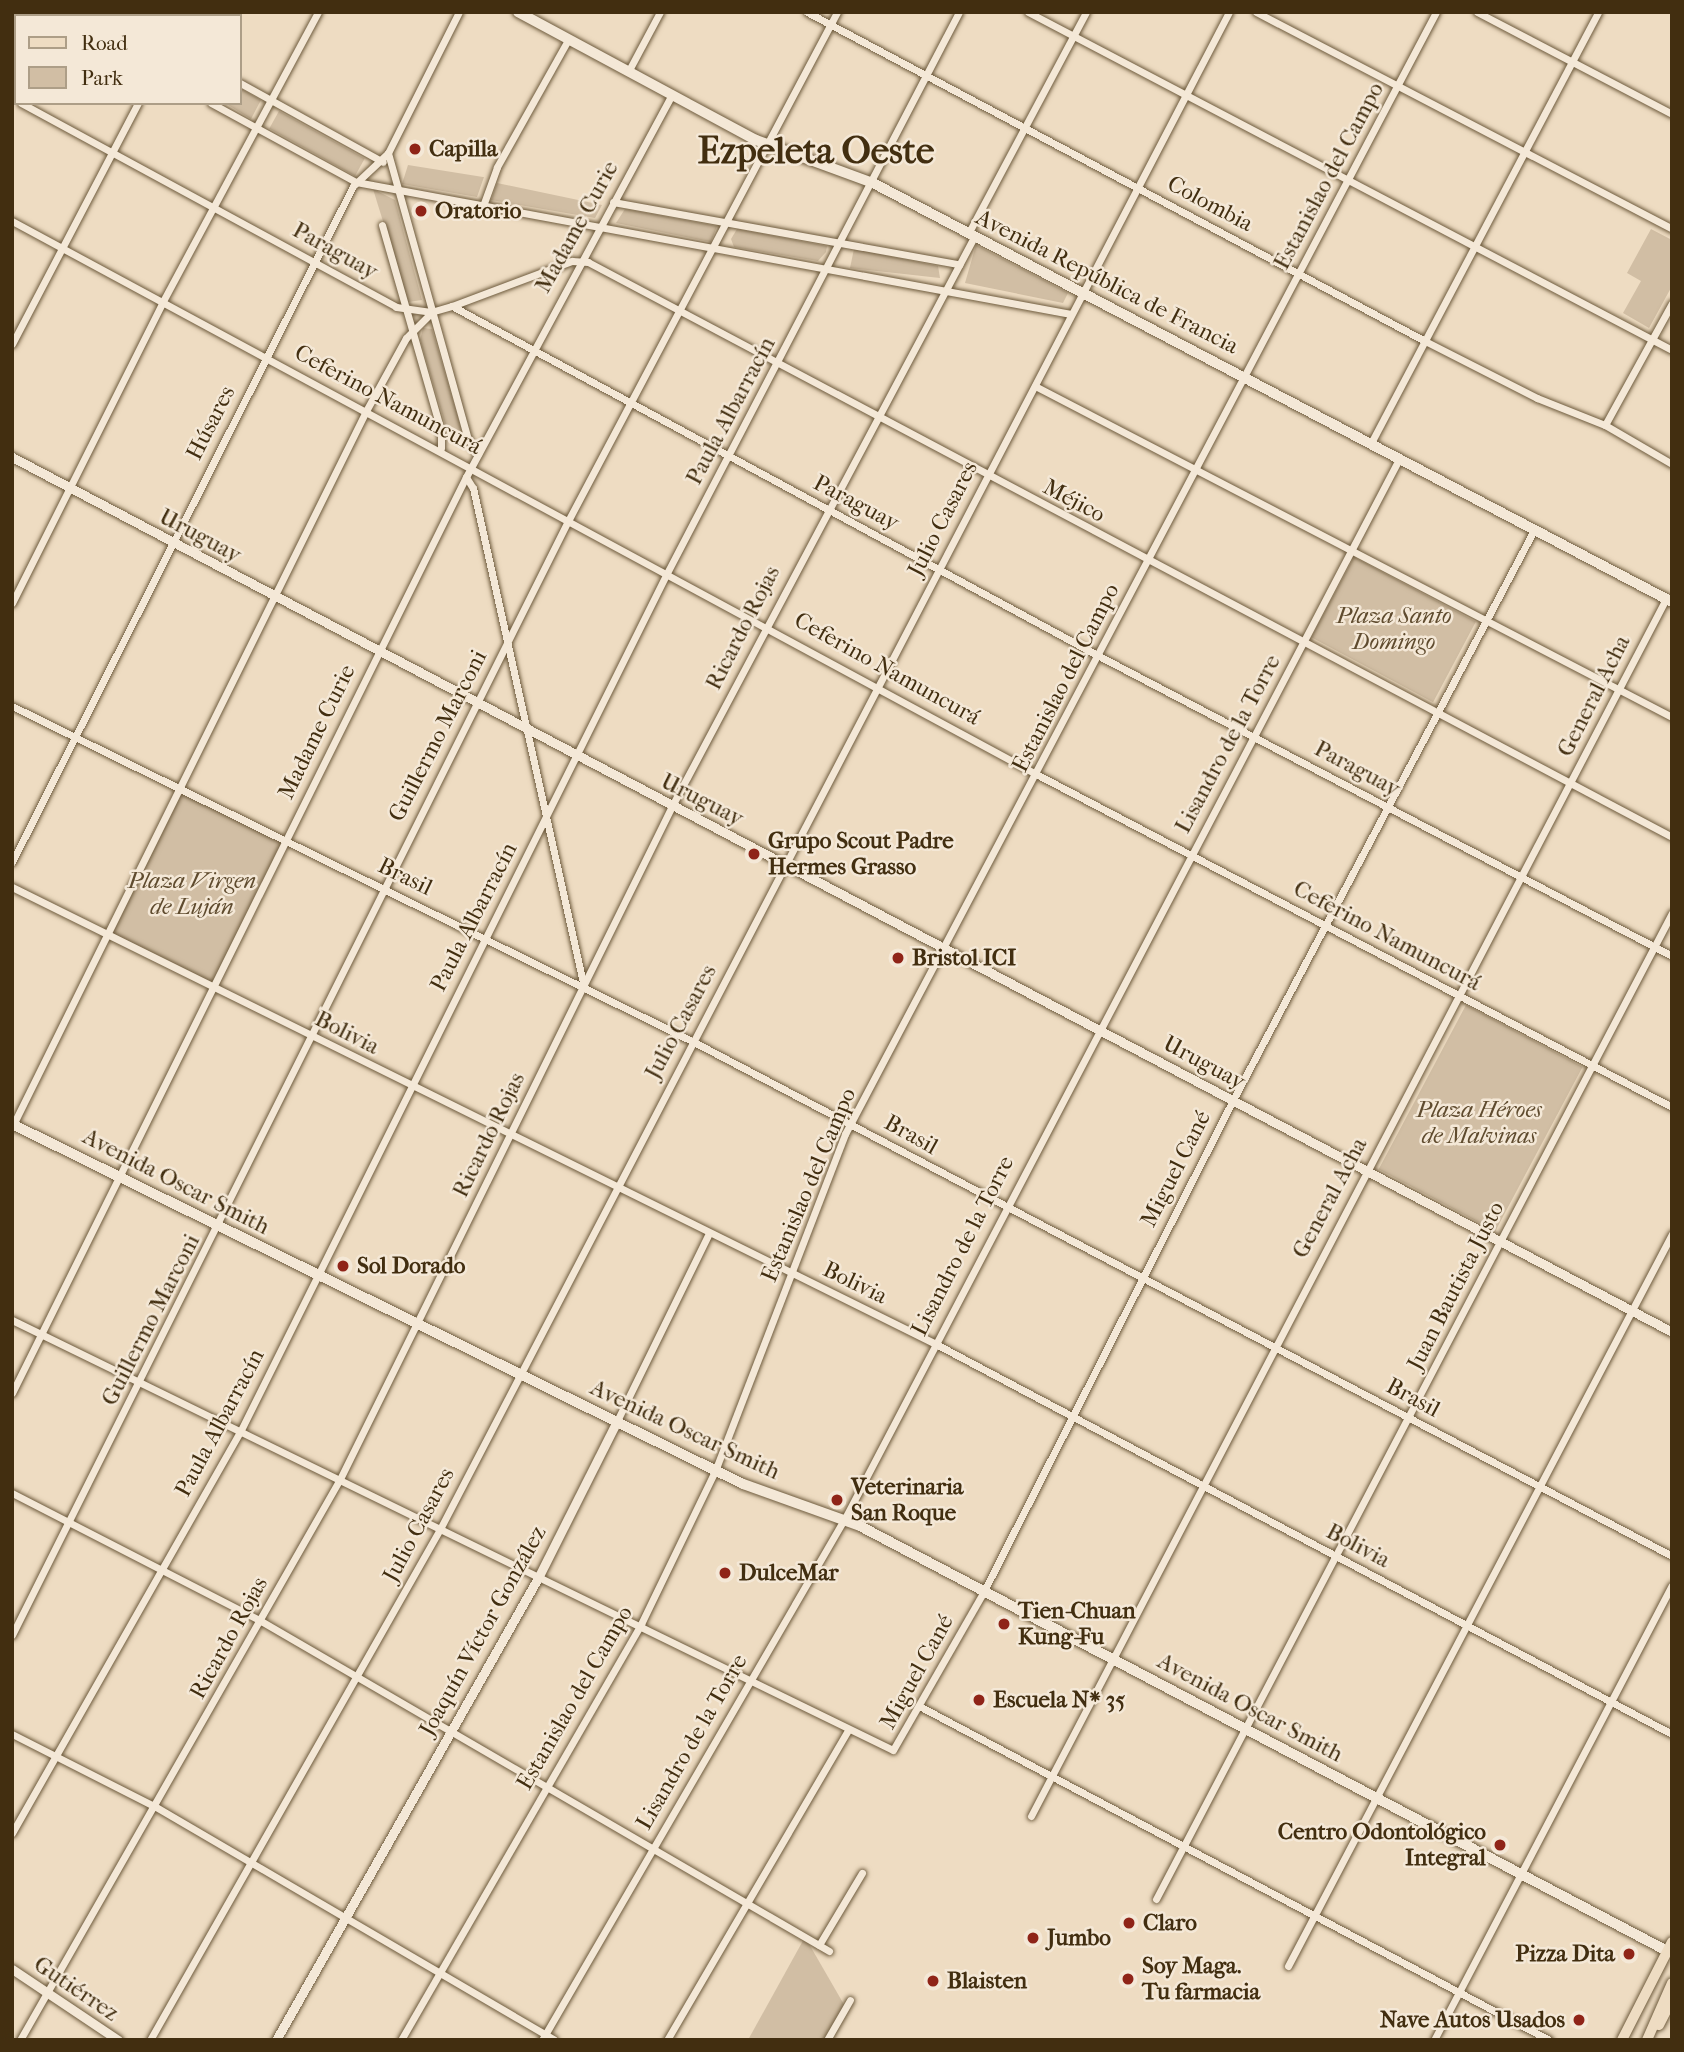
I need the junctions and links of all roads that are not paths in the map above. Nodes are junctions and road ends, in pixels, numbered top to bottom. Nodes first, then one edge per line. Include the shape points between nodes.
1 (318, 12) edge
2 (460, 12) edge
3 (518, 12) edge
4 (660, 12) edge
5 (807, 12) edge
6 (837, 12) edge
7 (959, 12) edge
8 (1028, 12) edge
9 (1086, 12) edge
10 (1229, 12) edge
11 (1256, 12) edge
12 (1436, 12) edge
13 (1477, 12) edge
14 (1598, 12) edge
15 (830, 25) junction
16 (1073, 37) junction
17 (568, 40) junction
18 (1572, 62) junction
19 (628, 72) junction
20 (926, 76) junction
21 (242, 84) edge
22 (1397, 86) junction
23 (1185, 95) junction
24 (671, 96) junction
25 (271, 100) junction
26 (26, 105) edge
27 (137, 105) edge
28 (214, 105) edge
29 (1672, 114) edge
30 (1024, 127) junction
31 (256, 129) junction
32 (768, 145) junction
33 (112, 152) junction
34 (1523, 152) junction
35 (388, 153) junction
36 (380, 161) junction
37 (390, 165) junction
38 (1347, 181) junction
39 (356, 182) junction
40 (873, 183) junction
41 (1138, 187) junction
42 (397, 189) junction
43 (613, 202) junction
44 (484, 203) junction
45 (215, 206) junction
46 (12, 221) edge
47 (727, 222) junction
48 (382, 225) dead end
49 (598, 226) junction
50 (1672, 229) edge
51 (971, 236) junction
52 (843, 242) junction
53 (1474, 245) junction
54 (61, 248) junction
55 (713, 250) junction
56 (315, 261) junction
57 (580, 261) junction
58 (959, 264) junction
59 (828, 268) junction
60 (1299, 274) junction
61 (946, 289) junction
62 (1082, 293) junction
63 (162, 303) junction
64 (1672, 303) edge
65 (452, 306) junction
66 (406, 311) junction
67 (431, 312) junction
68 (680, 312) junction
69 (1071, 314) junction
70 (411, 330) junction
71 (1652, 339) junction
72 (1425, 341) junction
73 (12, 344) edge
74 (1672, 350) edge
75 (530, 352) junction
76 (266, 357) junction
77 (778, 364) junction
78 (1245, 377) junction
79 (1035, 386) junction
80 (629, 405) junction
81 (366, 411) junction
82 (877, 416) junction
83 (1605, 425) junction
84 (1371, 443) junction
85 (441, 449) junction
86 (478, 454) junction
87 (12, 457) edge
88 (727, 457) junction
89 (1399, 459) junction
90 (1672, 464) edge
91 (472, 466) junction
92 (1196, 468) junction
93 (466, 477) junction
94 (987, 477) junction
95 (69, 488) junction
96 (827, 508) junction
97 (568, 521) junction
98 (1534, 530) junction
99 (172, 542) junction
100 (1351, 548) junction
101 (1148, 561) junction
102 (938, 570) junction
103 (667, 573) junction
104 (274, 596) junction
105 (1669, 601) edge
106 (12, 603) edge
107 (1487, 620) junction
108 (766, 624) junction
109 (508, 641) junction
110 (1303, 643) junction
111 (378, 650) junction
112 (1099, 656) junction
113 (877, 688) junction
114 (1619, 689) junction
115 (477, 702) junction
116 (12, 706) edge
117 (1438, 713) junction
118 (1672, 717) edge
119 (526, 730) junction
120 (74, 735) junction
121 (1254, 735) junction
122 (575, 756) junction
123 (1038, 775) junction
124 (1571, 782) junction
125 (180, 788) junction
126 (672, 806) junction
127 (1388, 808) junction
128 (547, 816) junction
129 (1672, 837) edge
130 (286, 839) junction
131 (1191, 854) junction
132 (12, 862) edge
133 (785, 865) junction
134 (1521, 876) junction
135 (12, 887) edge
136 (383, 888) junction
137 (1672, 913) edge
138 (1326, 927) junction
139 (106, 934) junction
140 (484, 937) junction
141 (1654, 947) junction
142 (945, 948) junction
143 (1672, 956) edge
144 (212, 986) junction
145 (584, 988) junction
146 (1458, 996) junction
147 (1098, 1030) junction
148 (312, 1036) junction
149 (692, 1041) junction
150 (1592, 1065) junction
151 (412, 1087) junction
152 (1233, 1100) junction
153 (1672, 1107) edge
154 (850, 1124) junction
155 (13, 1125) edge
156 (511, 1134) junction
157 (1366, 1171) junction
158 (119, 1177) junction
159 (616, 1187) junction
160 (1004, 1208) junction
161 (218, 1227) junction
162 (709, 1233) junction
163 (1672, 1234) edge
164 (1501, 1240) junction
165 (792, 1273) junction
166 (318, 1276) junction
167 (1141, 1277) junction
168 (1630, 1310) junction
169 (12, 1320) edge
170 (417, 1325) junction
171 (1672, 1332) edge
172 (42, 1334) junction
173 (934, 1343) junction
174 (1274, 1347) junction
175 (517, 1375) junction
176 (142, 1382) junction
177 (12, 1393) edge
178 (1071, 1415) junction
179 (1410, 1418) junction
180 (616, 1423) junction
181 (240, 1432) junction
182 (715, 1471) junction
183 (340, 1479) junction
184 (1204, 1485) junction
185 (1540, 1486) junction
186 (12, 1493) edge
187 (845, 1518) junction
188 (70, 1522) junction
189 (440, 1529) junction
190 (1672, 1556) edge
191 (1336, 1557) junction
192 (162, 1569) junction
193 (539, 1576) junction
194 (1672, 1585) edge
195 (984, 1591) junction
196 (261, 1621) junction
197 (641, 1624) junction
198 (1467, 1625) junction
199 (12, 1635) edge
200 (1112, 1659) junction
201 (359, 1677) junction
202 (751, 1679) junction
203 (1611, 1703) junction
204 (921, 1707) junction
205 (451, 1728) junction
206 (1245, 1729) junction
207 (848, 1730) junction
208 (12, 1734) edge
209 (1672, 1734) edge
210 (57, 1756) junction
211 (1051, 1776) junction
212 (548, 1785) junction
213 (1376, 1798) junction
214 (156, 1807) junction
215 (1031, 1816) dead end
216 (12, 1833) edge
217 (1184, 1847) junction
218 (653, 1848) junction
219 (251, 1862) junction
220 (862, 1873) dead end
221 (1521, 1874) junction
222 (1156, 1899) dead end
223 (747, 1903) junction
224 (346, 1916) junction
225 (1315, 1916) junction
226 (819, 1945) junction
227 (1670, 1949) edge
228 (830, 1951) dead end
229 (1288, 1966) dead end
230 (12, 1969) edge
231 (440, 1972) junction
232 (1672, 1983) edge
233 (1459, 1992) junction
234 (48, 1993) junction
235 (850, 2000) dead end
236 (1672, 2000) edge
237 (544, 2037) edge
238 (20, 2040) edge
239 (118, 2040) edge
240 (150, 2040) edge
241 (276, 2040) edge
242 (401, 2040) edge
243 (554, 2040) edge
244 (667, 2040) edge
245 (827, 2040) edge
246 (1434, 2040) edge
247 (1549, 2040) edge
248 (1622, 2040) edge
249 (1649, 2040) edge

1 - 25 street
2 - 35 street, Húsares
3 - 17 main road, Avenida República de Francia
4 - 19 street
5 - 15 street, Colombia
6 - 15 street, Guillermo Marconi
7 - 20 street, Paula Albarracín
8 - 16 street
9 - 16 street, Ricardo Rojas
10 - 23 street, Julio Casares
11 - 22 street
12 - 22 street, Estanislao del Campo
13 - 18 street
14 - 18 street
15 - 20 street, Colombia
15 - 32 street, Guillermo Marconi
16 - 23 street
16 - 30 street, Ricardo Rojas
17 - 19 main road, Avenida República de Francia
17 - 44 street via 497,167
18 - 29 street
18 - 34 street
19 - 24 main road, Avenida República de Francia
20 - 30 street, Colombia
20 - 40 street, Paula Albarracín
21 - 25 street
22 - 34 street
22 - 38 street, Estanislao del Campo
23 - 38 street
23 - 41 street, Julio Casares
24 - 32 main road, Avenida República de Francia
24 - 43 street, Madame Curie
25 - 31 street
25 - 36 street
26 - 33 street, Paraguay
27 - 33 street
28 - 31 street
30 - 41 street, Colombia
30 - 51 street, Ricardo Rojas
31 - 39 street
31 - 45 street
32 - 40 main road, Avenida República de Francia
32 - 47 street, Guillermo Marconi
33 - 45 street, Paraguay
33 - 54 street
34 - 50 street
34 - 53 street
35 - 36 street, Húsares
35 - 37 street
36 - 37 street
36 - 39 street, Húsares
37 - 42 street
38 - 53 street
38 - 60 street, Estanislao del Campo
39 - 42 street
39 - 56 street, Húsares
40 - 51 main road, Avenida República de Francia
40 - 52 street, Paula Albarracín
41 - 60 street, Colombia
41 - 62 street, Julio Casares
42 - 44 street
42 - 67 street
43 - 47 street
43 - 49 street, Madame Curie
44 - 49 street
45 - 56 street, Paraguay
45 - 63 street
46 - 54 street, Ceferino Namuncurá
47 - 52 street
47 - 55 street, Guillermo Marconi
48 - 66 street
49 - 55 street
49 - 57 street, Madame Curie
51 - 58 street, Ricardo Rojas
51 - 62 main road, Avenida República de Francia
52 - 58 street
52 - 59 street, Paula Albarracín
53 - 71 street
53 - 72 street
54 - 63 street, Ceferino Namuncurá
54 - 73 street
55 - 59 street
55 - 68 street, Guillermo Marconi
56 - 66 street, Paraguay
56 - 76 street, Húsares
57 - 65 street
57 - 68 street, Méjico
57 - 75 street, Madame Curie
58 - 61 street, Ricardo Rojas
59 - 61 street
59 - 77 street, Paula Albarracín
60 - 72 street, Colombia
60 - 78 street, Estanislao del Campo
61 - 69 street
61 - 82 street, Ricardo Rojas
62 - 69 street, Julio Casares
62 - 78 main road, Avenida República de Francia
63 - 76 street, Ceferino Namuncurá
63 - 95 street
64 - 71 street
65 - 67 street, Paraguay
65 - 75 street, Paraguay
66 - 67 street, Paraguay
66 - 70 street
67 - 70 street
67 - 86 street
68 - 77 street, Méjico
68 - 80 street, Guillermo Marconi
69 - 79 street, Julio Casares
70 - 81 street
70 - 85 street via 441,431
71 - 74 street
71 - 83 street
72 - 83 street, Colombia via 1537,398
72 - 84 street
75 - 80 street, Paraguay
75 - 86 street, Madame Curie
76 - 81 street, Ceferino Namuncurá
76 - 99 street, Húsares
77 - 82 street, Méjico
77 - 88 street, Paula Albarracín
78 - 84 main road, Avenida República de Francia
78 - 92 street, Estanislao del Campo
79 - 92 street
79 - 94 street, Julio Casares
80 - 88 street, Paraguay
80 - 97 street, Guillermo Marconi
81 - 85 street, Ceferino Namuncurá
81 - 104 street
82 - 94 street, Méjico
82 - 96 street, Ricardo Rojas
83 - 90 street, Colombia
84 - 89 main road, Avenida República de Francia
85 - 91 street, Ceferino Namuncurá
86 - 91 street, Madame Curie
87 - 95 street, Uruguay
88 - 96 street, Paraguay
88 - 103 street, Paula Albarracín
89 - 98 main road, Avenida República de Francia
89 - 100 street, Lisandro de la Torre
91 - 93 street, Madame Curie
91 - 97 street, Ceferino Namuncurá
92 - 100 street
92 - 101 street, Estanislao del Campo
93 - 109 street via 473,488
93 - 111 street, Madame Curie
94 - 101 street, Méjico
94 - 102 street, Julio Casares
95 - 99 street, Uruguay
95 - 106 street
96 - 102 street, Paraguay
96 - 108 street, Ricardo Rojas
97 - 103 street, Ceferino Namuncurá
97 - 109 street, Guillermo Marconi
98 - 105 main road, Avenida República de Francia
98 - 107 street, Miguel Cané
99 - 104 street, Uruguay
99 - 120 street, Húsares
100 - 107 street
100 - 110 street, Lisandro de la Torre
101 - 110 street, Méjico
101 - 112 street, Estanislao del Campo
102 - 112 street, Paraguay
102 - 113 street, Julio Casares
103 - 108 street, Ceferino Namuncurá
103 - 122 street, Paula Albarracín
104 - 111 street, Uruguay
104 - 125 street
105 - 114 street, General Acha
107 - 114 street
107 - 117 street, Miguel Cané
108 - 113 street, Ceferino Namuncurá
108 - 126 street, Ricardo Rojas
109 - 115 street, Guillermo Marconi
109 - 119 street
110 - 117 street, Méjico
110 - 121 street, Lisandro de la Torre
111 - 115 street, Uruguay
111 - 130 street, Madame Curie
112 - 121 street, Paraguay
112 - 123 street, Estanislao del Campo
113 - 123 street, Ceferino Namuncurá
113 - 133 street, Julio Casares
114 - 118 street
114 - 124 street, General Acha
115 - 119 street, Uruguay
115 - 136 street, Guillermo Marconi
116 - 120 street, Brasil
117 - 124 street, Méjico
117 - 127 street, Miguel Cané
119 - 122 street, Uruguay
119 - 128 street
120 - 125 street, Brasil
120 - 132 street, Húsares
121 - 127 street, Paraguay
121 - 131 street, Lisandro de la Torre
122 - 126 street, Uruguay
122 - 128 street, Paula Albarracín
123 - 131 street, Ceferino Namuncurá
123 - 142 street, Estanislao del Campo
124 - 129 street, Méjico
124 - 134 street, General Acha
125 - 130 street, Brasil
125 - 139 street
126 - 133 street, Uruguay
126 - 145 street, Ricardo Rojas
127 - 134 street, Paraguay
127 - 138 street, Miguel Cané
128 - 140 street, Paula Albarracín
128 - 145 street
130 - 136 street, Brasil
130 - 144 street, Madame Curie
131 - 138 street, Ceferino Namuncurá
131 - 147 street, Lisandro de la Torre
133 - 142 street, Uruguay
133 - 149 street, Julio Casares
134 - 141 street, Paraguay
134 - 146 street, General Acha
135 - 139 street, Bolivia
136 - 140 street, Brasil
136 - 148 street, Guillermo Marconi
137 - 141 street, Juan Bautista Justo
138 - 146 street, Ceferino Namuncurá
138 - 152 street, Miguel Cané
139 - 144 street, Bolivia
139 - 155 street
140 - 145 street, Brasil
140 - 151 street, Paula Albarracín
141 - 143 street, Paraguay
141 - 150 street, Juan Bautista Justo
142 - 147 street, Uruguay
142 - 154 street, Estanislao del Campo
144 - 148 street, Bolivia
144 - 158 street, Madame Curie
145 - 149 street, Brasil
145 - 156 street, Ricardo Rojas
146 - 150 street, Ceferino Namuncurá
146 - 157 street, General Acha
147 - 152 street, Uruguay
147 - 160 street, Lisandro de la Torre
148 - 151 street, Bolivia
148 - 161 street, Guillermo Marconi
149 - 154 street, Brasil
149 - 159 street, Julio Casares
150 - 153 street, Ceferino Namuncurá
150 - 164 street, Juan Bautista Justo
151 - 156 street, Bolivia
151 - 166 street, Paula Albarracín
152 - 157 street, Uruguay
152 - 167 street, Miguel Cané
154 - 160 street, Brasil
154 - 165 street, Estanislao del Campo
155 - 158 main road, Avenida Oscar Smith
156 - 159 street, Bolivia
156 - 170 street, Ricardo Rojas
157 - 164 street, Uruguay
157 - 174 street, General Acha
158 - 161 main road, Avenida Oscar Smith
158 - 172 street, Madame Curie
159 - 162 street, Bolivia
159 - 175 street, Julio Casares
160 - 167 street, Brasil
160 - 173 street, Lisandro de la Torre
161 - 166 main road, Avenida Oscar Smith
161 - 176 street, Guillermo Marconi
162 - 165 street, Bolivia
162 - 180 street, Joaquín Víctor González
163 - 168 street
164 - 168 street, Uruguay
164 - 179 street, Juan Bautista Justo
165 - 173 street, Bolivia
165 - 182 street, Estanislao del Campo
166 - 170 main road, Avenida Oscar Smith
166 - 181 street, Paula Albarracín
167 - 174 street, Brasil
167 - 178 street, Miguel Cané
168 - 171 street, Uruguay
168 - 185 street
169 - 172 street
170 - 175 main road, Avenida Oscar Smith
170 - 183 street, Ricardo Rojas
172 - 176 street
172 - 177 street, Madame Curie
173 - 178 street, Bolivia
173 - 187 street, Lisandro de la Torre
174 - 179 street, Brasil
174 - 184 street, General Acha
175 - 180 main road, Avenida Oscar Smith
175 - 189 street, Julio Casares
176 - 181 street
176 - 188 street, Guillermo Marconi
178 - 184 street, Bolivia
178 - 195 street, Miguel Cané
179 - 185 street, Brasil
179 - 191 street, Juan Bautista Justo
180 - 182 main road, Avenida Oscar Smith
180 - 193 street, Joaquín Víctor González
181 - 183 street
181 - 192 street, Paula Albarracín
182 - 187 main road, Avenida Oscar Smith
182 - 197 street, Estanislao del Campo
183 - 189 street
183 - 196 street, Ricardo Rojas
184 - 191 street, Bolivia
184 - 200 street, General Acha
185 - 190 street, Brasil
185 - 198 street
186 - 188 street
187 - 195 main road, Avenida Oscar Smith
187 - 202 street, Lisandro de la Torre
188 - 192 street
188 - 199 street, Guillermo Marconi
189 - 193 street
189 - 201 street, Julio Casares
191 - 198 street, Bolivia
191 - 206 street, Juan Bautista Justo
192 - 196 street
192 - 210 street, Paula Albarracín
193 - 197 street
193 - 205 street, Joaquín Víctor González
194 - 203 street
195 - 200 main road, Avenida Oscar Smith
195 - 204 street, Miguel Cané
196 - 201 street
196 - 214 street, Ricardo Rojas
197 - 202 street
197 - 212 street, Estanislao del Campo
198 - 203 street, Bolivia
198 - 213 street
200 - 206 main road, Avenida Oscar Smith
200 - 211 street, General Acha
201 - 205 street
201 - 219 street, Julio Casares
202 - 207 street
202 - 218 street, Lisandro de la Torre
203 - 209 street, Bolivia
203 - 221 street
204 - 207 street, Miguel Cané via 893,1751
204 - 211 street
205 - 212 street
205 - 224 street, Joaquín Víctor González
206 - 213 main road, Avenida Oscar Smith
206 - 217 street, Juan Bautista Justo
207 - 223 street
208 - 210 street
210 - 214 street
210 - 216 street, Paula Albarracín
211 - 215 street, General Acha
211 - 217 street
212 - 218 street
212 - 231 street, Estanislao del Campo
213 - 221 main road, Avenida Oscar Smith
213 - 225 street
214 - 219 street
214 - 234 street, Ricardo Rojas
217 - 222 street, Juan Bautista Justo
217 - 225 street
218 - 223 street
218 - 237 street, Lisandro de la Torre
219 - 224 street
219 - 240 street, Julio Casares
220 - 226 street
221 - 227 main road, Avenida Oscar Smith
221 - 233 street
223 - 226 street
223 - 244 street
224 - 231 street
224 - 241 street, Joaquín Víctor González
225 - 229 street
225 - 233 street
226 - 228 street
227 - 248 main road
230 - 234 street, Gutiérrez
231 - 237 street
231 - 242 street, Estanislao del Campo
232 - 249 main road
233 - 246 street
233 - 247 street
234 - 238 street, Ricardo Rojas
234 - 239 street, Gutiérrez
235 - 245 street
236 - 249 main road
237 - 243 street

